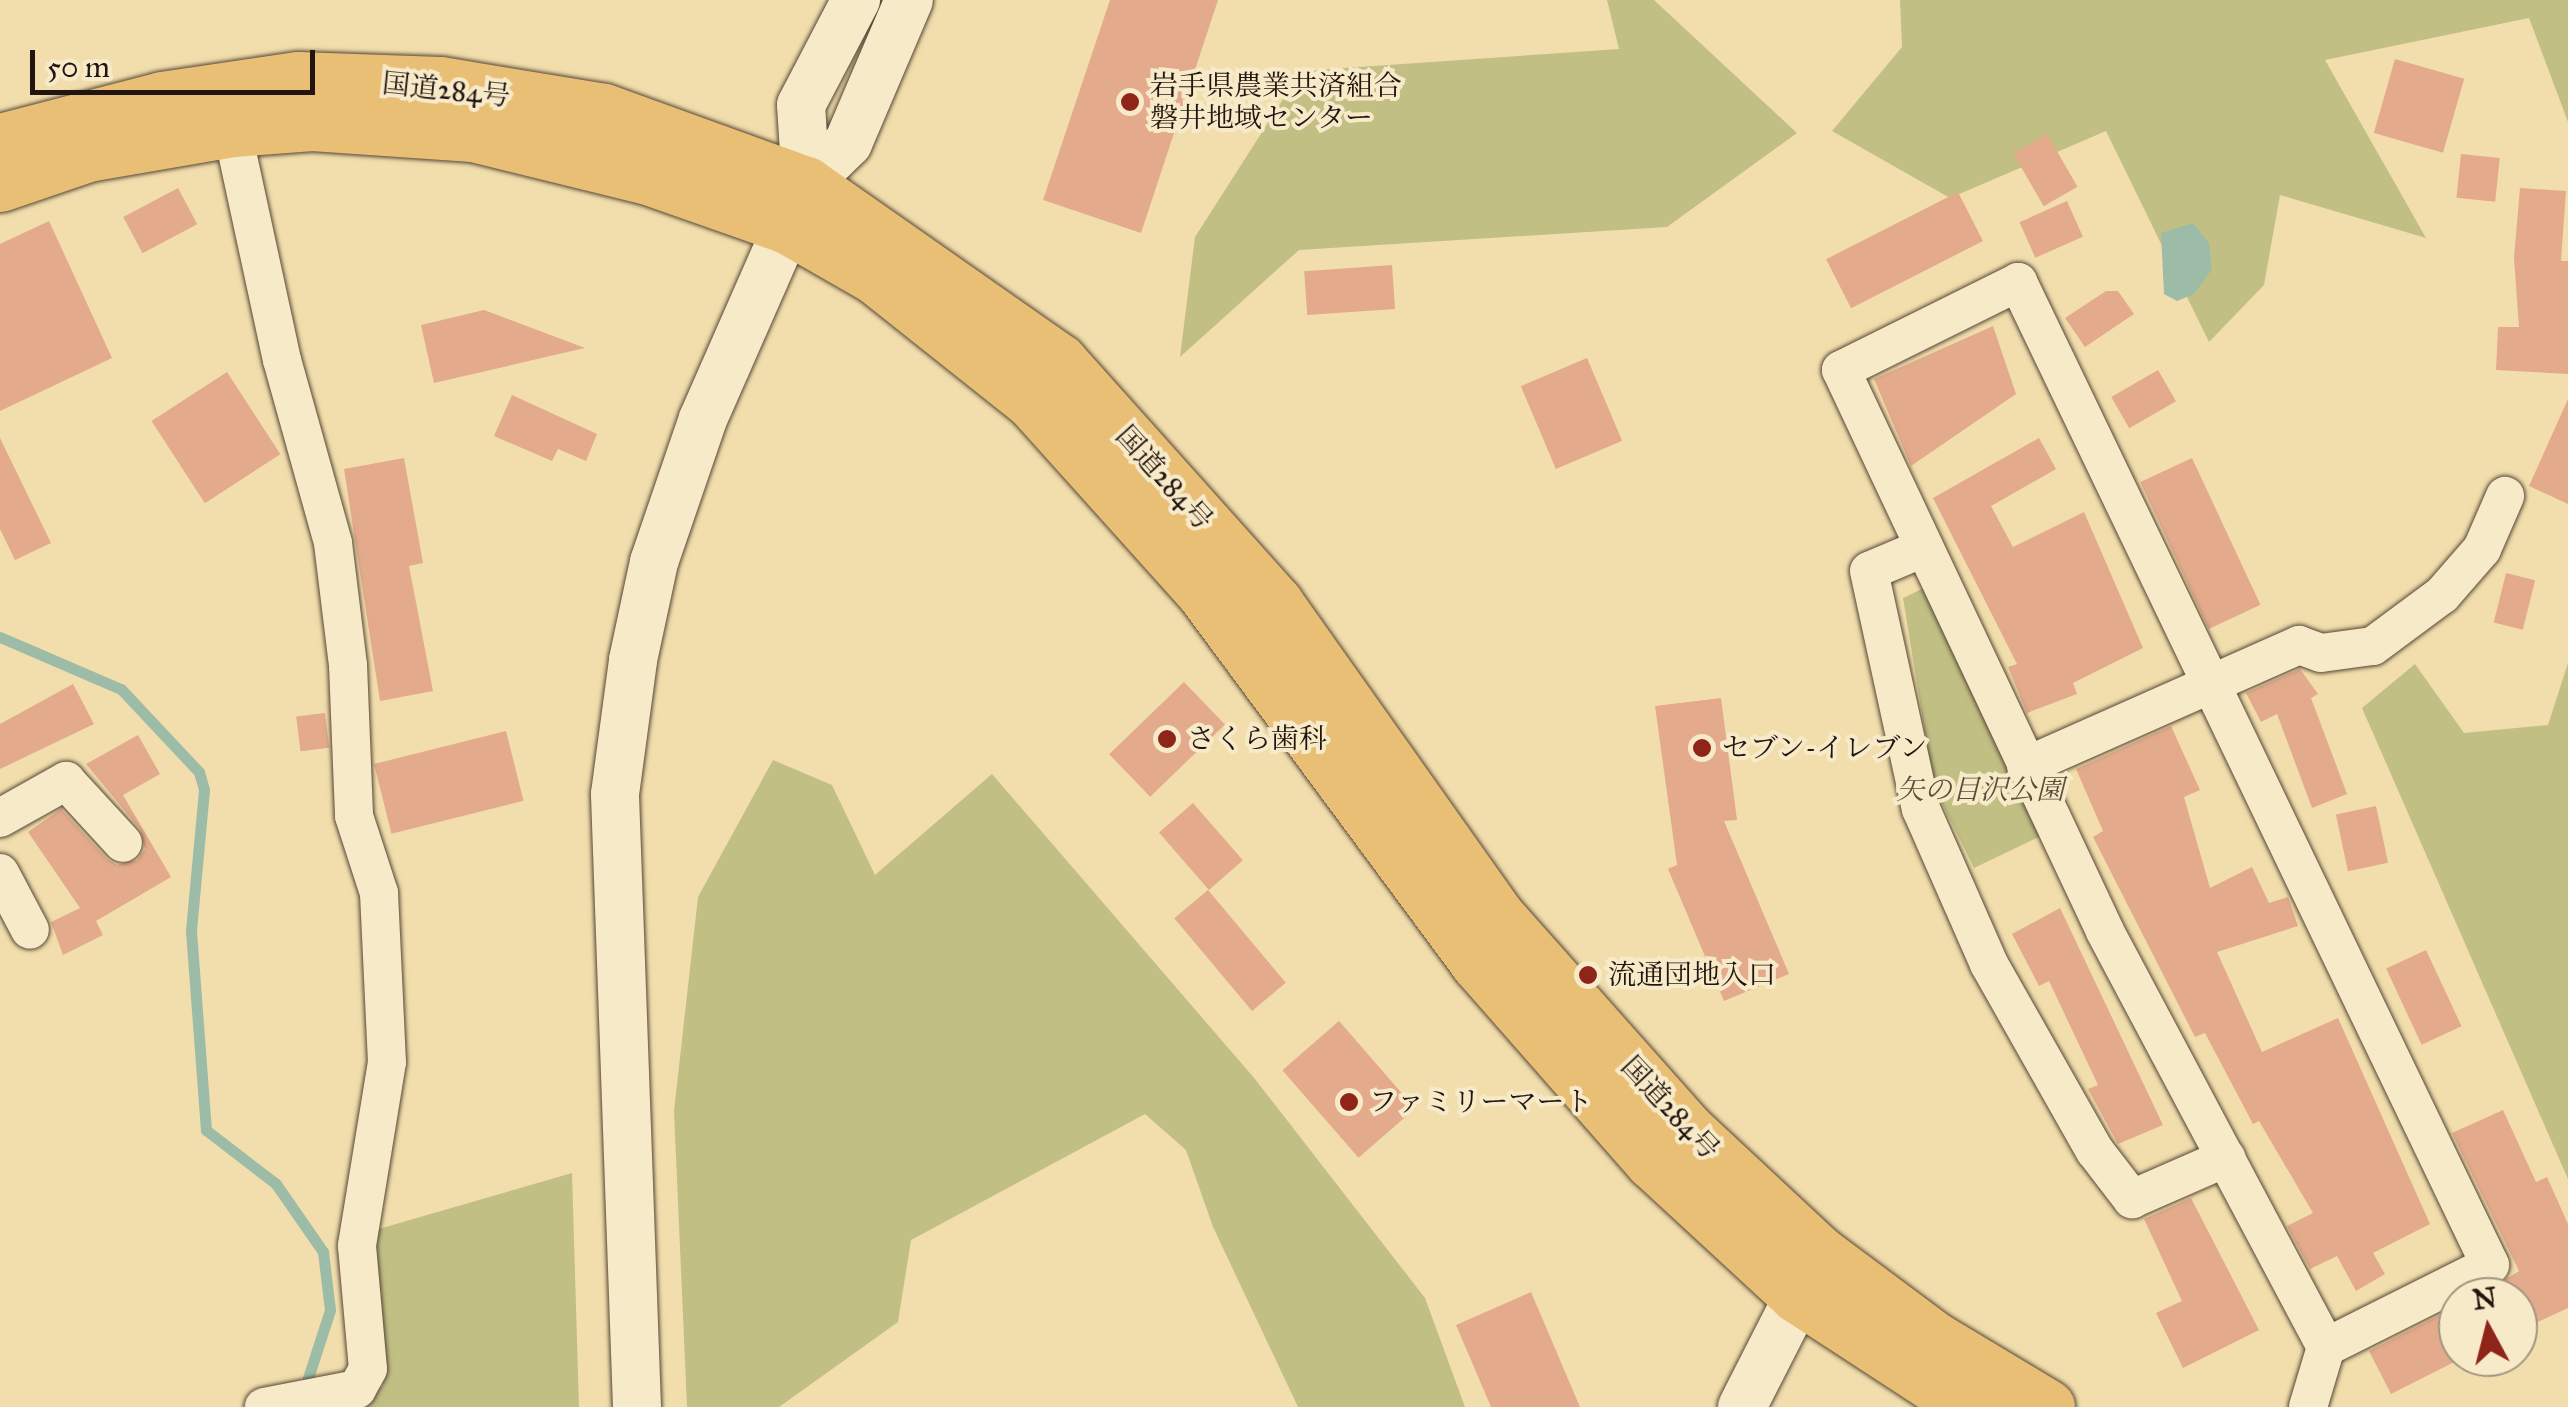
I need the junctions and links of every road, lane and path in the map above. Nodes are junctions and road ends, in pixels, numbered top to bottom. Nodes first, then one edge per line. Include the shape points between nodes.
1 (856, 0) edge
2 (908, 0) edge
3 (232, 129) junction
4 (0, 141) edge
5 (0, 184) edge
6 (796, 205) junction
7 (2505, 496) dead end
8 (1921, 550) junction
9 (2206, 685) junction
10 (2026, 766) junction
11 (0, 818) edge
12 (124, 843) dead end
13 (0, 873) edge
14 (30, 930) dead end
15 (2226, 1158) junction
16 (1808, 1275) junction
17 (2326, 1347) junction
18 (264, 1407) edge
19 (637, 1407) edge
20 (1742, 1407) edge
21 (1969, 1407) edge
22 (2047, 1407) edge
23 (2308, 1407) edge

1 - 6 street via 801,105
2 - 6 street via 848,143
3 - 5 highway, 国道284号 via 88,154
3 - 6 highway, 国道284号 via 312,122 473,134
3 - 18 street via 282,360 334,543 348,664 354,816 380,892 387,1062 357,1246 368,1369 357,1389
4 - 6 highway, 国道284号 via 162,99 298,79 440,84 604,111
6 - 16 highway, 国道284号 via 1033,402 1204,594 1478,963 1652,1161
6 - 19 street via 703,419 654,562 615,794
7 - 9 street via 2482,550 2408,624 2373,646 2321,654 2299,645
8 - 9 street via 1840,370 2018,282
8 - 10 street
8 - 15 street via 1869,571 1921,808 1989,964 2095,1151 2132,1200
9 - 10 street
9 - 17 street via 2490,1265
10 - 15 street
11 - 12 street via 66,781
13 - 14 street
15 - 17 street
16 - 20 street
16 - 21 highway, 国道284号
16 - 22 highway, 国道284号
17 - 23 street

